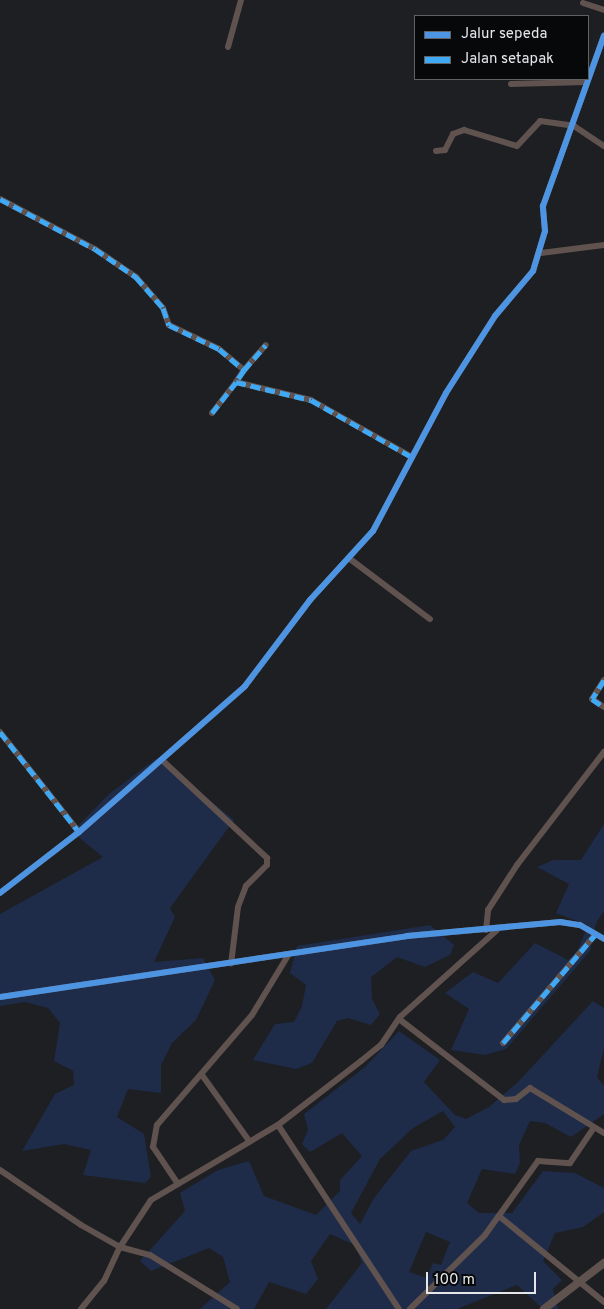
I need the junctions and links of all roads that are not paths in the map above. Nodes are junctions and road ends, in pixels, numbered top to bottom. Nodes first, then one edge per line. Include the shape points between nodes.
1 (240, 0) edge
2 (583, 3) dead end
3 (604, 10) edge
4 (604, 36) edge
5 (228, 47) dead end
6 (589, 74) edge
7 (586, 82) joint
8 (511, 84) dead end
9 (574, 126) junction
10 (604, 146) edge
11 (436, 150) dead end
12 (0, 199) edge
13 (604, 245) edge
14 (540, 253) junction
15 (266, 345) dead end
16 (244, 370) junction
17 (236, 382) junction
18 (212, 413) dead end
19 (410, 456) junction
20 (350, 559) junction
21 (430, 619) dead end
22 (604, 680) edge
23 (604, 706) edge
24 (0, 732) edge
25 (604, 752) edge
26 (162, 760) junction
27 (79, 832) junction
28 (0, 893) edge
29 (486, 930) junction
30 (497, 930) junction
31 (595, 934) junction
32 (604, 938) edge
33 (289, 954) junction
34 (231, 964) junction
35 (0, 997) edge
36 (399, 1019) junction
37 (503, 1043) dead end
38 (202, 1075) junction
39 (278, 1125) junction
40 (593, 1129) junction
41 (604, 1133) edge
42 (250, 1142) junction
43 (0, 1170) edge
44 (178, 1184) junction
45 (499, 1216) junction
46 (120, 1247) junction
47 (604, 1263) edge
48 (580, 1282) junction
49 (604, 1302) edge
50 (81, 1309) edge
51 (237, 1309) edge
52 (399, 1309) edge
53 (410, 1309) edge
54 (544, 1309) edge

1 - 5 street
2 - 3 street
4 - 6 street
7 - 8 street
7 - 9 street
9 - 10 street
9 - 11 street via 536,122 524,142 513,147 473,131 460,131 451,136 445,150
9 - 14 street via 543,206
12 - 16 street via 95,248 136,277 163,308 169,325 219,349
13 - 14 street
14 - 19 street via 533,271 489,324
15 - 16 street
16 - 17 street
17 - 18 street
17 - 19 street via 311,400
19 - 20 street via 377,525
20 - 21 street
20 - 26 street via 310,600 259,671
22 - 23 street via 592,699
24 - 27 street
25 - 29 street via 516,865 488,910
26 - 27 street
26 - 34 street via 268,860 246,886 238,907
27 - 28 street
29 - 30 street
29 - 33 street via 407,936
30 - 31 street via 569,922
30 - 36 street
31 - 32 street
31 - 37 street
33 - 34 street
33 - 38 street via 252,1016
34 - 35 street
36 - 39 street via 381,1044
36 - 40 street via 504,1100 516,1099 530,1088
38 - 42 street
38 - 44 street via 173,1102 152,1139
39 - 42 street
39 - 52 street
40 - 41 street
40 - 45 street via 570,1163 538,1161
42 - 44 street
43 - 46 street
44 - 46 street via 145,1206
45 - 48 street
45 - 53 street
46 - 50 street via 104,1281
46 - 51 street via 150,1255
47 - 48 street
48 - 49 street
48 - 54 street

